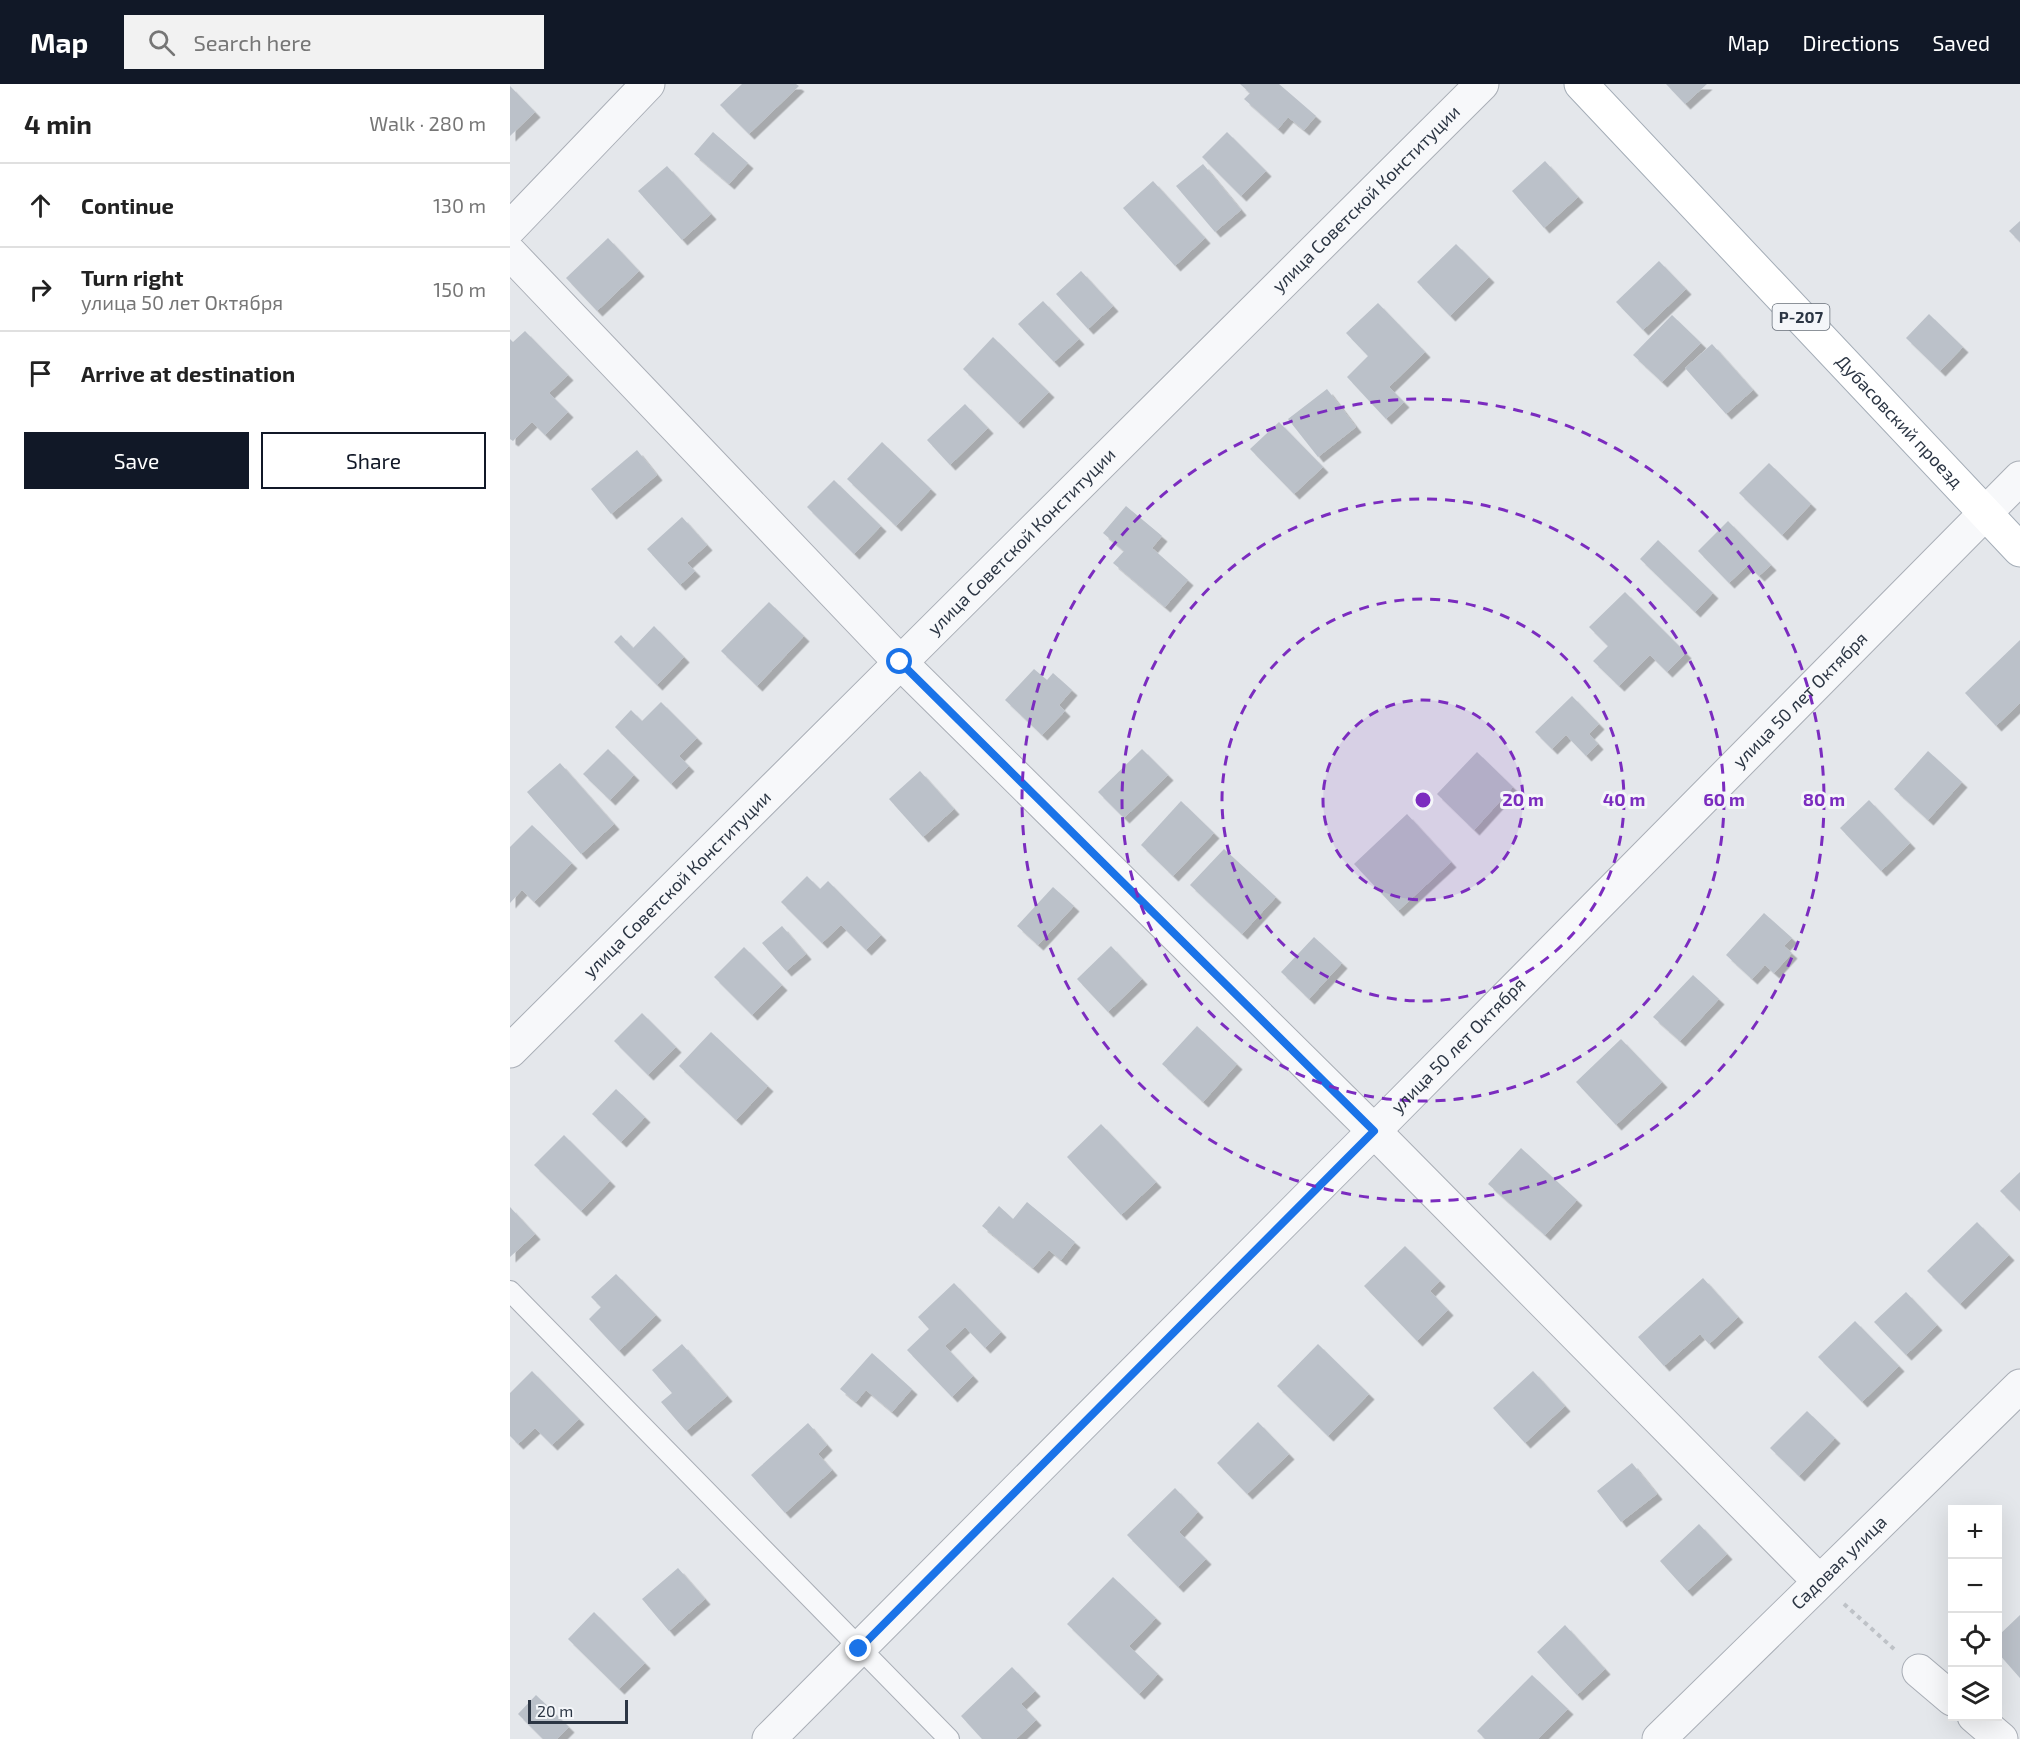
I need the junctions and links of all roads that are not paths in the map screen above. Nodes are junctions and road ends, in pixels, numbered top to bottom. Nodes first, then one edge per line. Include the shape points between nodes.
1 (648, 84) edge
2 (1482, 84) edge
3 (1581, 84) edge
4 (510, 228) edge
5 (510, 253) edge
6 (2020, 478) edge
7 (1986, 513) junction
8 (2020, 550) edge
9 (900, 662) junction
10 (510, 1051) edge
11 (1374, 1131) junction
12 (510, 1291) edge
13 (2020, 1386) edge
14 (1819, 1581) junction
15 (859, 1649) junction
16 (1919, 1671) road end
17 (1948, 1695) edge
18 (1980, 1721) edge
19 (768, 1739) edge
20 (949, 1739) edge
21 (1659, 1739) edge
22 (2001, 1739) edge

1 - 4 street
2 - 9 street, улица Советской Конституции
3 - 7 main road, Дубасовский проезд / Р-207
5 - 9 street
6 - 7 street, улица 50 лет Октября
7 - 8 main road, Дубасовский проезд / Р-207
7 - 11 street, улица 50 лет Октября
9 - 10 street, улица Советской Конституции
9 - 11 street
11 - 14 street
11 - 15 street, улица 50 лет Октября
12 - 15 lane
13 - 14 street, Садовая улица
14 - 21 street, Садовая улица
15 - 19 street, улица 50 лет Октября
15 - 20 lane
16 - 17 street
18 - 22 street

